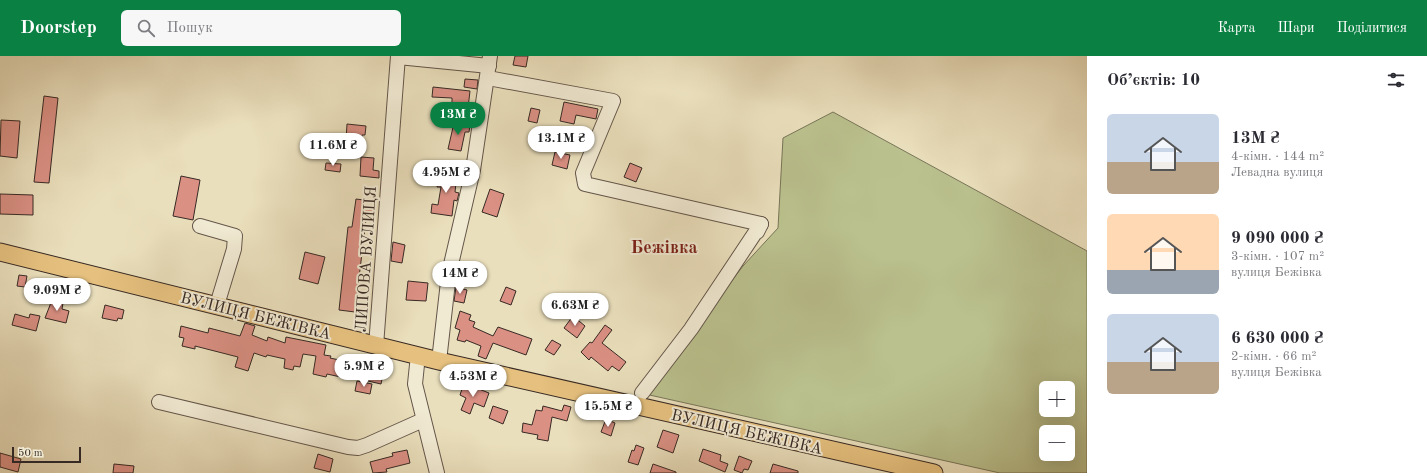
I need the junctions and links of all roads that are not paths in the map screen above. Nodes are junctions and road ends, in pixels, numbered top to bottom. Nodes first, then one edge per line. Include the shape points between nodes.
1 (398, 56) edge
2 (489, 67) edge
3 (200, 226) dead end
4 (0, 252) edge
5 (217, 305) junction
6 (376, 346) junction
7 (418, 355) junction
8 (439, 361) junction
9 (642, 393) dead end
10 (159, 402) dead end
11 (423, 420) junction
12 (436, 473) edge
13 (934, 473) edge

1 - 2 street
1 - 6 street, ЛИПОВА ВУЛИЦЯ
2 - 8 street via 472,178 448,280
2 - 9 street via 613,101 583,173 585,184 759,228 692,329
3 - 5 street via 235,236 234,249
4 - 5 main road, ВУЛИЦЯ БЕЖІВКА
5 - 6 main road, ВУЛИЦЯ БЕЖІВКА
6 - 7 main road, ВУЛИЦЯ БЕЖІВКА
7 - 8 main road, ВУЛИЦЯ БЕЖІВКА
7 - 11 street via 415,384
8 - 13 main road, ВУЛИЦЯ БЕЖІВКА
10 - 11 street via 358,448
11 - 12 street

